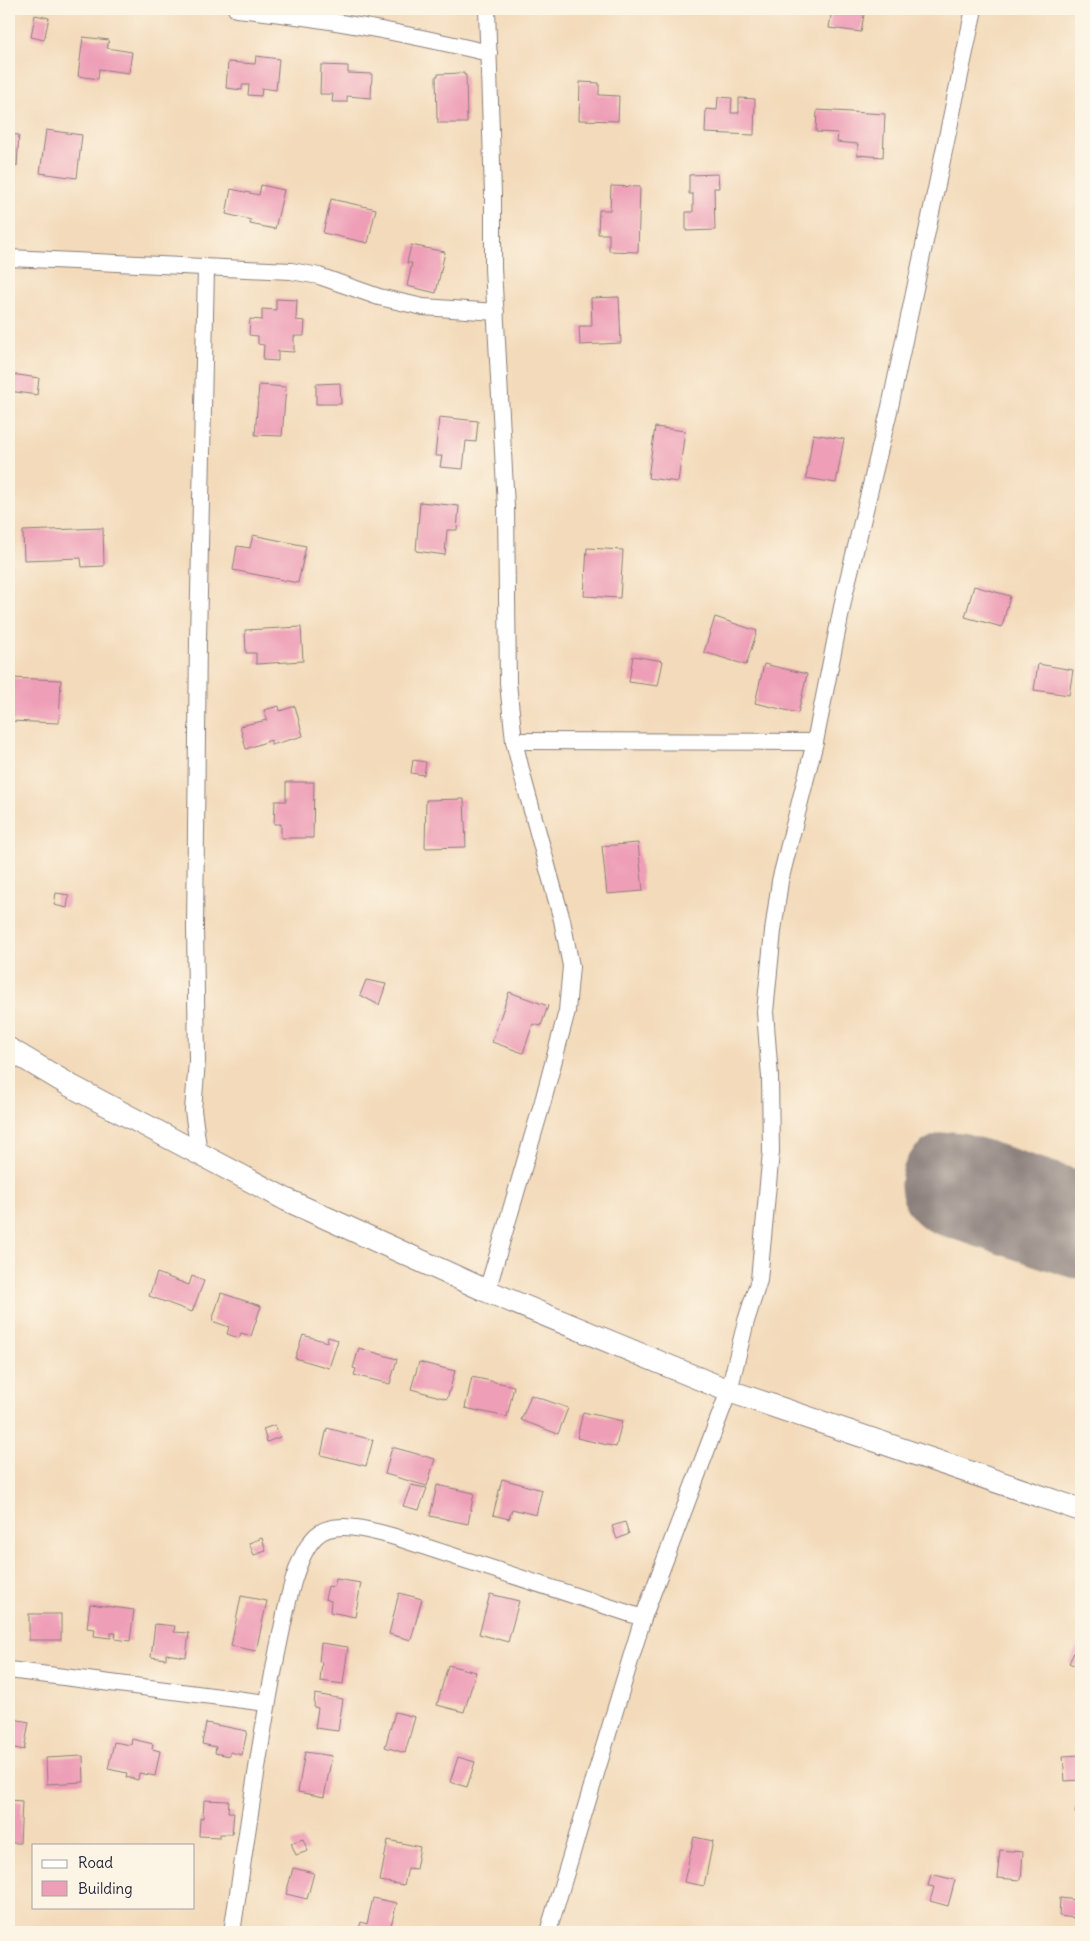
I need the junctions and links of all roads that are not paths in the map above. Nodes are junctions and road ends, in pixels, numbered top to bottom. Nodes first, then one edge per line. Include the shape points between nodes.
1 (236, 9) edge
2 (487, 9) edge
3 (974, 9) edge
4 (489, 53) junction
5 (9, 258) edge
6 (206, 268) junction
7 (496, 312) junction
8 (514, 741) junction
9 (815, 742) junction
10 (9, 1049) edge
11 (199, 1154) junction
12 (487, 1291) junction
13 (729, 1391) junction
14 (1081, 1510) edge
15 (643, 1618) junction
16 (9, 1670) edge
17 (267, 1703) junction
18 (232, 1932) edge
19 (548, 1932) edge

1 - 4 street via 372,27
2 - 4 street
3 - 9 street via 915,293
4 - 7 street
5 - 6 street
6 - 7 street via 291,271 319,276 423,308
6 - 11 street via 197,659 197,1061 193,1110
7 - 8 street via 506,507 508,683
8 - 9 street
8 - 12 street via 572,966 560,1038
9 - 13 street via 780,881 773,931 765,1012 771,1152 765,1223 758,1280
10 - 11 main road
11 - 12 main road via 287,1200
12 - 13 main road
13 - 14 main road
13 - 15 street
15 - 17 street via 395,1537 363,1528 334,1528 316,1536 301,1560 288,1598
15 - 19 street
16 - 17 street
17 - 18 street

